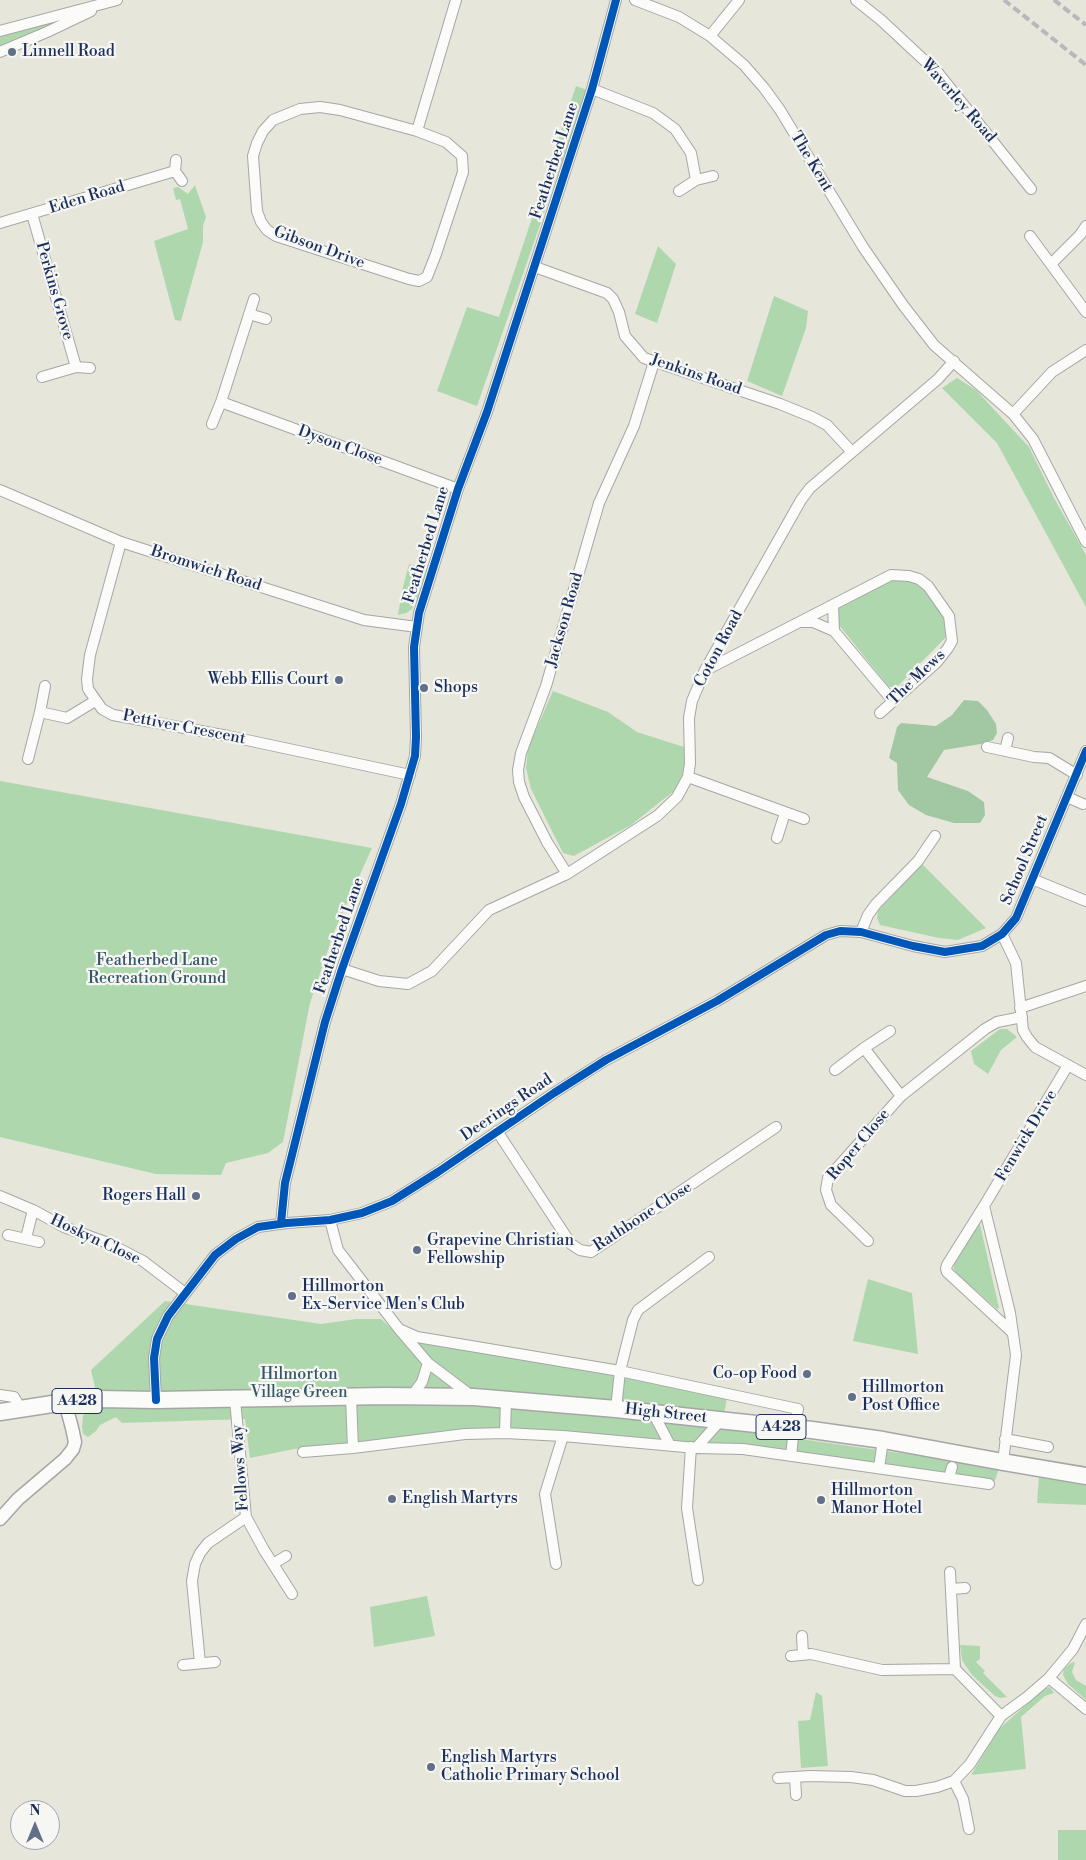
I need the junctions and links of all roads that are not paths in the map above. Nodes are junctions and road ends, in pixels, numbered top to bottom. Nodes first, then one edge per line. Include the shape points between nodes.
1 (456, 0) edge
2 (616, 0) edge
3 (635, 0) edge
4 (739, 0) edge
5 (856, 0) edge
6 (112, 1) edge
7 (0, 31) edge
8 (710, 36) junction
9 (0, 52) edge
10 (592, 89) junction
11 (417, 131) junction
12 (713, 176) dead end
13 (696, 180) junction
14 (182, 181) dead end
15 (1031, 189) dead end
16 (679, 191) dead end
17 (32, 214) junction
18 (0, 223) edge
19 (1086, 226) edge
20 (1030, 236) dead end
21 (1051, 264) junction
22 (535, 267) junction
23 (254, 299) dead end
24 (1086, 312) edge
25 (249, 314) junction
26 (266, 319) dead end
27 (1086, 350) edge
28 (954, 361) junction
29 (654, 362) junction
30 (76, 367) junction
31 (90, 368) dead end
32 (42, 377) dead end
33 (221, 402) junction
34 (1013, 414) junction
35 (212, 424) dead end
36 (852, 452) junction
37 (458, 489) junction
38 (0, 490) edge
39 (121, 542) junction
40 (1086, 542) edge
41 (833, 606) junction
42 (802, 622) junction
43 (418, 627) junction
44 (834, 631) junction
45 (705, 670) junction
46 (45, 686) dead end
47 (95, 701) junction
48 (893, 701) junction
49 (40, 712) junction
50 (880, 713) dead end
51 (1008, 738) dead end
52 (987, 747) dead end
53 (1006, 751) junction
54 (1086, 751) edge
55 (28, 759) dead end
56 (410, 775) junction
57 (1077, 775) junction
58 (688, 777) junction
59 (1067, 797) junction
60 (1083, 804) dead end
61 (785, 813) junction
62 (804, 819) dead end
63 (935, 836) dead end
64 (776, 838) dead end
65 (567, 874) junction
66 (1032, 879) junction
67 (1086, 901) edge
68 (861, 932) junction
69 (1002, 934) junction
70 (962, 950) joint
71 (342, 969) junction
72 (1086, 986) edge
73 (1021, 1013) junction
74 (890, 1031) dead end
75 (864, 1048) junction
76 (1068, 1065) junction
77 (835, 1070) dead end
78 (1086, 1075) edge
79 (900, 1096) junction
80 (776, 1128) dead end
81 (497, 1131) junction
82 (0, 1196) edge
83 (984, 1206) junction
84 (33, 1210) junction
85 (330, 1220) junction
86 (281, 1223) junction
87 (8, 1235) dead end
88 (26, 1238) junction
89 (868, 1241) dead end
90 (39, 1242) dead end
91 (709, 1257) dead end
92 (185, 1293) junction
93 (399, 1330) junction
94 (1013, 1333) junction
95 (428, 1363) junction
96 (620, 1371) junction
97 (0, 1395) edge
98 (411, 1396) junction
99 (351, 1397) junction
100 (474, 1397) junction
101 (156, 1400) junction
102 (235, 1400) junction
103 (506, 1400) junction
104 (65, 1402) junction
105 (21, 1409) junction
106 (616, 1409) junction
107 (0, 1412) edge
108 (653, 1414) junction
109 (721, 1420) junction
110 (794, 1428) junction
111 (505, 1433) junction
112 (564, 1436) junction
113 (1005, 1439) junction
114 (883, 1440) junction
115 (670, 1445) junction
116 (694, 1447) junction
117 (1048, 1447) dead end
118 (353, 1448) junction
119 (303, 1452) dead end
120 (791, 1456) junction
121 (1003, 1462) junction
122 (952, 1467) dead end
123 (879, 1468) junction
124 (1086, 1476) edge
125 (949, 1478) junction
126 (989, 1484) dead end
127 (246, 1518) junction
128 (0, 1519) edge
129 (286, 1556) dead end
130 (273, 1564) junction
131 (556, 1564) dead end
132 (950, 1572) dead end
133 (698, 1580) dead end
134 (965, 1588) dead end
135 (952, 1590) junction
136 (292, 1594) dead end
137 (1086, 1624) edge
138 (802, 1636) dead end
139 (803, 1654) junction
140 (791, 1656) dead end
141 (215, 1662) dead end
142 (200, 1663) junction
143 (183, 1665) dead end
144 (955, 1669) junction
145 (1049, 1678) junction
146 (1086, 1709) edge
147 (1001, 1716) junction
148 (795, 1777) junction
149 (778, 1778) dead end
150 (954, 1781) junction
151 (796, 1795) dead end
152 (970, 1829) dead end

1 - 11 street
2 - 10 street, Featherbed Lane
3 - 8 street, The Kent via 679,17
4 - 8 street
5 - 15 street, Waverley Road via 939,74
6 - 7 street
6 - 9 street
8 - 28 street, The Kent via 744,65 764,88 903,305 934,345
10 - 13 street via 653,113 675,129 691,153
10 - 22 street, Featherbed Lane
11 - 11 street, Gibson Drive via 446,142 462,156 463,172 427,277 419,281 409,279 276,236 262,222 257,211 253,156 256,143 273,120 300,108 320,107
12 - 13 street
13 - 16 street
14 - 17 street, Eden Road via 175,166
17 - 18 street, Eden Road
17 - 30 street, Perkins Grove
19 - 21 street
20 - 21 street
21 - 24 street
22 - 29 street, Jenkins Road via 607,293 618,312 625,336 644,358
22 - 37 street, Featherbed Lane
23 - 25 street
25 - 26 street
25 - 33 street
27 - 34 street via 1052,372
28 - 34 street
28 - 36 street, Coton Road via 938,379
29 - 36 street, Jenkins Road via 812,417 827,425
29 - 65 street, Jackson Road via 634,426 599,503 546,686 521,752 518,770 524,797
30 - 31 street
30 - 32 street
33 - 35 street
33 - 37 street, Dyson Close
34 - 40 street via 1033,438
36 - 45 street, Coton Road via 810,488 801,500
37 - 43 street, Featherbed Lane via 419,613
38 - 39 street, Bromwich Road
39 - 43 street, Bromwich Road via 364,620
39 - 47 street via 90,655 88,689
41 - 42 street
41 - 44 street
41 - 48 street, The Mews via 891,575 910,576 928,586 949,616 952,641 948,648
42 - 44 street via 813,622
42 - 45 street
43 - 56 street, Featherbed Lane via 414,647 415,756
44 - 48 street
45 - 58 street, Coton Road via 692,701 689,718
46 - 49 street
47 - 49 street via 67,718
47 - 56 street, Pettiver Crescent via 113,715
48 - 50 street, The Mews
49 - 55 street
51 - 53 street
52 - 53 street
53 - 57 street via 1049,758
54 - 57 street, School Street
56 - 71 street, Featherbed Lane
57 - 59 street, School Street
58 - 61 street
58 - 65 street, Coton Road via 677,798 657,816
59 - 60 street
59 - 66 street, School Street
61 - 62 street
61 - 64 street
63 - 68 street via 918,861 876,904
65 - 71 street, Coton Road via 489,910 432,971 408,984 379,981
66 - 67 street
66 - 69 street, School Street via 1016,918
68 - 70 street, Deerings Road via 945,952
68 - 81 street, Deerings Road via 840,931 826,935 718,1001 606,1060
69 - 70 street, School Street via 982,946
69 - 73 street via 1016,963
71 - 86 street, Featherbed Lane via 285,1182
72 - 73 street, Roper Close
73 - 76 street via 1024,1030 1035,1047
73 - 79 street, Roper Close via 985,1029
74 - 75 street
75 - 77 street
75 - 79 street, Roper Close
76 - 78 street
76 - 83 street, Fenwick Drive
79 - 89 street, Roper Close via 837,1166 826,1185 831,1205
80 - 81 street, Rathbone Close via 591,1252 571,1244
81 - 85 street, Deerings Road via 392,1201 362,1214
82 - 84 street, Hoskyn Close
83 - 94 street
83 - 94 street, Fenwick Drive via 946,1269
84 - 88 street
84 - 92 street, Hoskyn Close via 143,1261
85 - 86 street, Deerings Road
85 - 93 street via 338,1250
86 - 92 street, Deerings Road via 258,1227 236,1239 215,1255
87 - 88 street
88 - 90 street
91 - 96 street via 638,1310
92 - 101 street, Deerings Road via 168,1316 157,1339 154,1358
93 - 95 street
93 - 96 street via 417,1337
94 - 113 street via 1016,1354
95 - 98 street via 422,1382
95 - 100 street
96 - 106 street
96 - 110 street via 798,1409
97 - 105 street via 14,1397
98 - 99 highway, A428
98 - 100 highway, A428
99 - 102 highway, A428
99 - 118 street
100 - 103 highway, High Street / A428
101 - 102 highway, A428
101 - 104 highway, A428
102 - 127 street, Fellows Way
103 - 106 highway, High Street / A428
103 - 111 street
104 - 105 highway, A428
104 - 128 street via 75,1442 73,1449
105 - 107 highway, A428
106 - 108 highway, High Street / A428
108 - 109 highway, High Street / A428
108 - 115 street
109 - 110 highway, High Street / A428
109 - 116 street
110 - 114 highway, High Street / A428
110 - 120 street
111 - 112 street, High Street
111 - 118 street, High Street via 465,1434
112 - 115 street, High Street
112 - 131 street via 545,1494
113 - 117 street
113 - 121 street
114 - 121 highway, High Street / A428
114 - 123 street
115 - 116 street, High Street
116 - 120 street, High Street via 743,1449
116 - 133 street via 687,1508
118 - 119 street, High Street
120 - 123 street, High Street
121 - 124 highway, High Street / A428
122 - 125 street
123 - 125 street, High Street
125 - 126 street, High Street
127 - 130 street
127 - 142 street, Fellows Way via 208,1543 195,1564 192,1581
129 - 130 street
130 - 136 street
132 - 135 street
134 - 135 street
135 - 144 street
137 - 145 street via 1073,1649
138 - 139 street
139 - 140 street
139 - 144 street via 882,1670
141 - 142 street
142 - 143 street
144 - 147 street
145 - 146 street
145 - 147 street
147 - 150 street via 970,1764
148 - 149 street
148 - 150 street via 850,1777 872,1780 904,1791 937,1787
148 - 151 street
150 - 152 street via 963,1799

